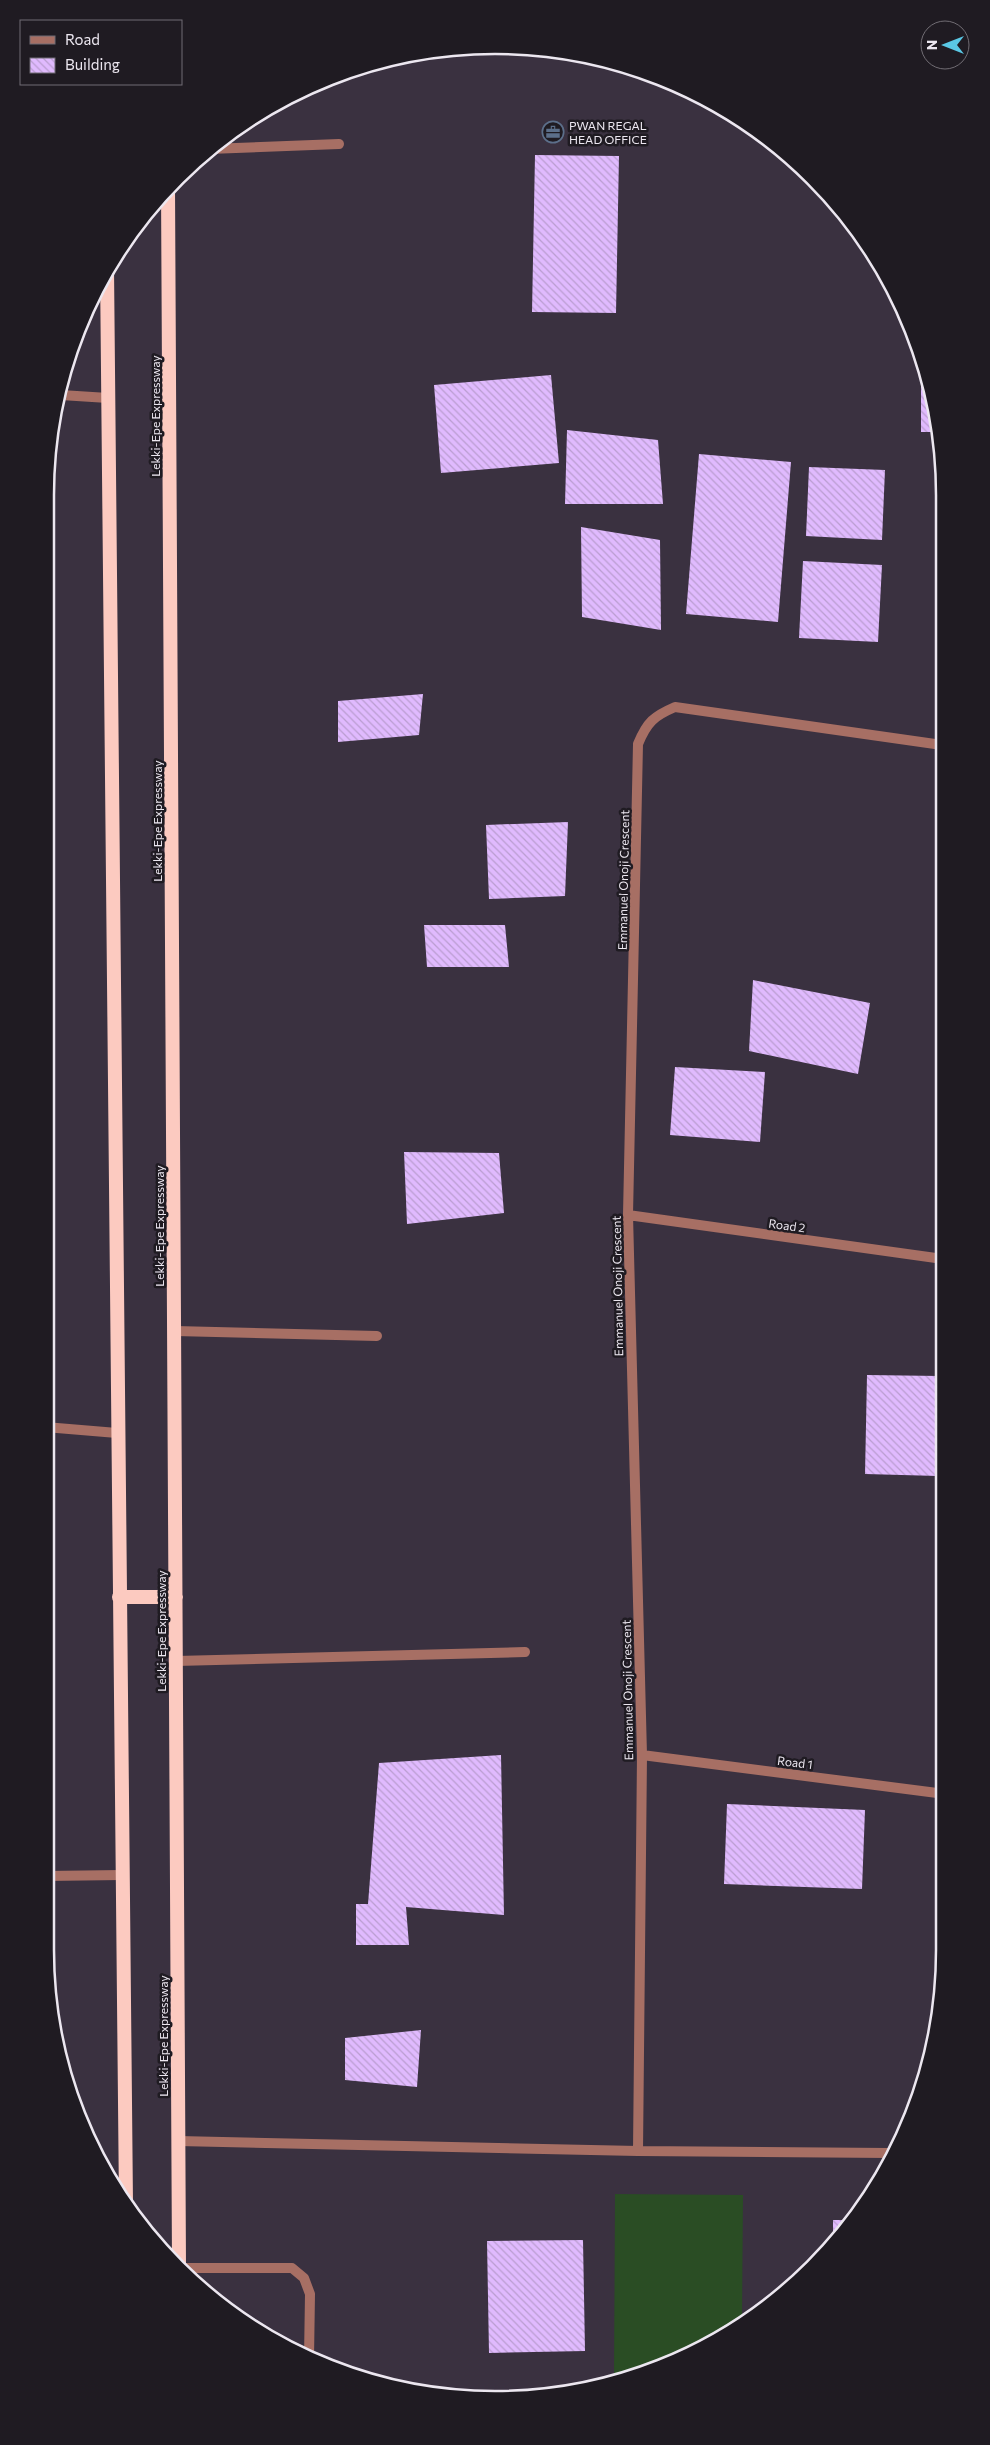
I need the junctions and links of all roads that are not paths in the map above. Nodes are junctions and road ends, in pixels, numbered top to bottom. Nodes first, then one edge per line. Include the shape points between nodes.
1 (339, 144) dead end
2 (222, 149) edge
3 (168, 199) edge
4 (107, 285) edge
5 (65, 395) edge
6 (108, 398) junction
7 (936, 744) edge
8 (628, 1215) junction
9 (936, 1258) edge
10 (175, 1331) junction
11 (377, 1336) dead end
12 (54, 1428) edge
13 (118, 1433) junction
14 (119, 1597) junction
15 (176, 1597) junction
16 (524, 1652) dead end
17 (176, 1661) junction
18 (642, 1755) junction
19 (936, 1793) edge
20 (122, 1875) junction
21 (54, 1876) edge
22 (178, 2141) junction
23 (638, 2151) junction
24 (886, 2154) edge
25 (124, 2189) edge
26 (179, 2258) edge
27 (189, 2268) edge
28 (310, 2351) edge

1 - 2 street
3 - 10 highway, Lekki-Epe Expressway
4 - 6 highway
5 - 6 street
6 - 13 highway
7 - 8 street, Emmanuel Onoji Crescent via 674,707 645,726 638,744
8 - 9 street, Road 2
8 - 18 street, Emmanuel Onoji Crescent
10 - 11 street
10 - 15 highway, Lekki-Epe Expressway
12 - 13 street
13 - 14 highway
14 - 15 highway
14 - 20 highway
15 - 17 highway, Lekki-Epe Expressway
16 - 17 street
17 - 22 highway, Lekki-Epe Expressway
18 - 19 street, Road 1
18 - 23 street, Emmanuel Onoji Crescent
20 - 21 street
20 - 25 highway
22 - 23 street
22 - 26 highway, Lekki-Epe Expressway
23 - 24 street
27 - 28 street via 292,2268 304,2278 310,2294

